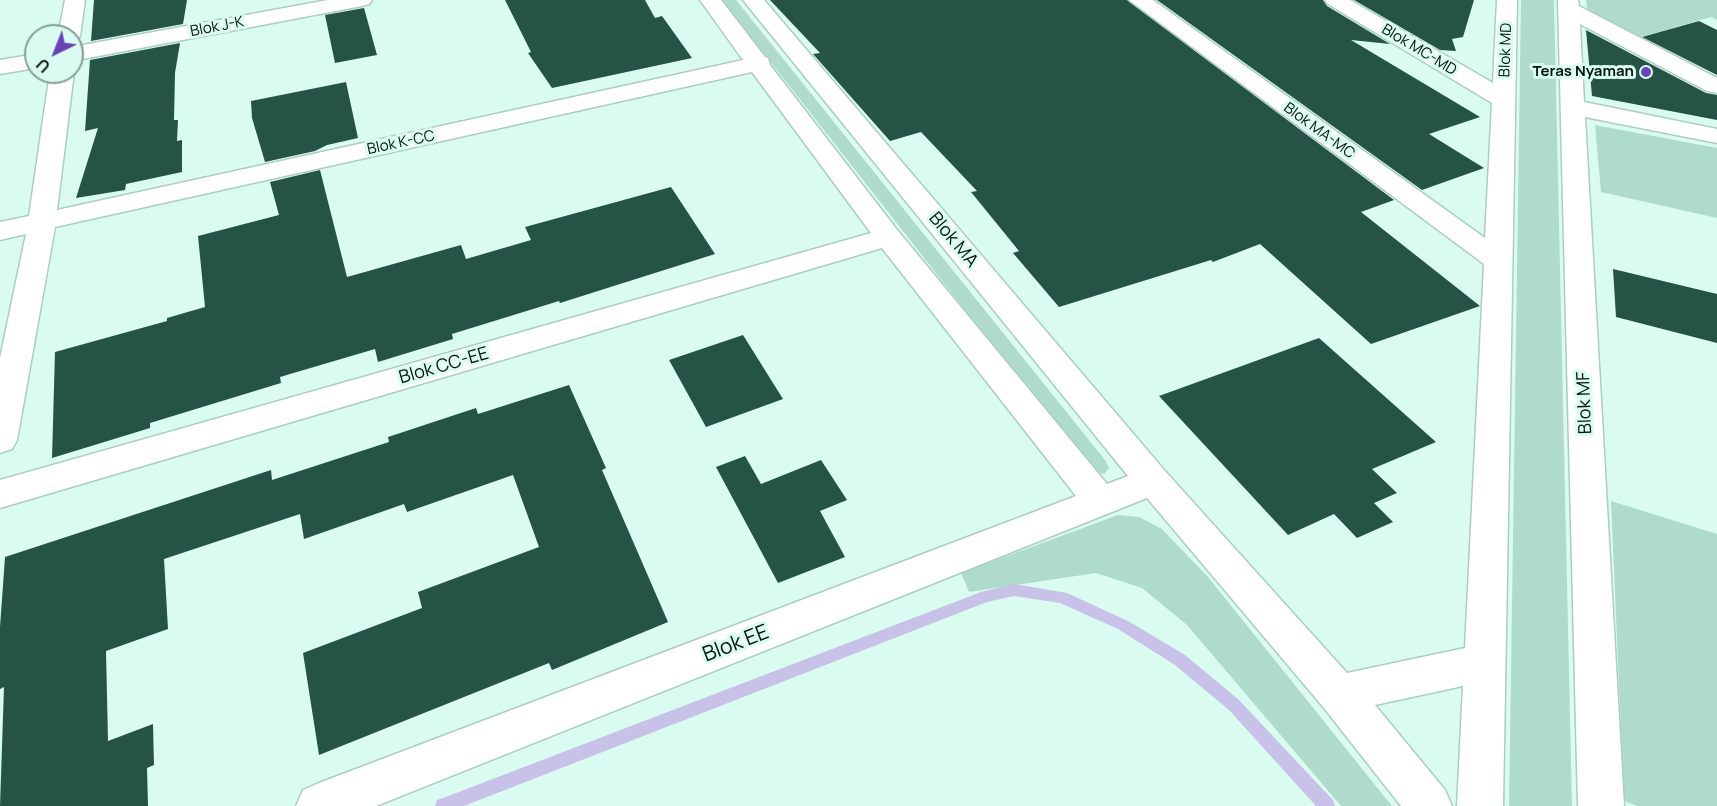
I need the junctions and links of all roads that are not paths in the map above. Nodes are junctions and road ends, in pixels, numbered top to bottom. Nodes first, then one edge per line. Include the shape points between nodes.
1 (75, 0) edge
2 (362, 0) edge
3 (710, 0) edge
4 (753, 0) edge
5 (1139, 0) edge
6 (1335, 0) edge
7 (1507, 0) edge
8 (1568, 5) edge
9 (71, 24) edge
10 (84, 52) edge
11 (24, 63) edge
12 (760, 63) junction
13 (0, 67) edge
14 (61, 84) edge
15 (1715, 86) dead end
16 (1504, 100) junction
17 (1572, 106) junction
18 (1717, 136) edge
19 (42, 222) junction
20 (0, 231) edge
21 (888, 237) junction
22 (1500, 262) junction
23 (0, 440) edge
24 (1153, 481) junction
25 (0, 494) edge
26 (1101, 502) junction
27 (1486, 662) junction
28 (1339, 694) junction
29 (319, 806) edge
30 (1429, 806) edge
31 (1480, 806) edge
32 (1601, 806) edge

1 - 9 street
2 - 10 street, Blok J-K
3 - 12 street
4 - 24 street, Blok MA
5 - 22 street, Blok MA-MC
6 - 16 street, Blok MC-MD
7 - 16 street, Blok MD
8 - 15 street
8 - 17 street, Blok MF
11 - 13 street
12 - 19 street, Blok K-CC
12 - 21 street
14 - 19 street
16 - 22 street, Blok MD
17 - 18 street
17 - 32 street, Blok MF
19 - 20 street, Blok K-CC
19 - 23 street
21 - 25 street, Blok CC-EE
21 - 26 street
22 - 27 street, Blok MD
24 - 26 street, Blok EE
24 - 28 street, Blok MA
26 - 29 street, Blok EE
27 - 28 street
27 - 31 street, Blok MD
28 - 30 street, Blok MA

